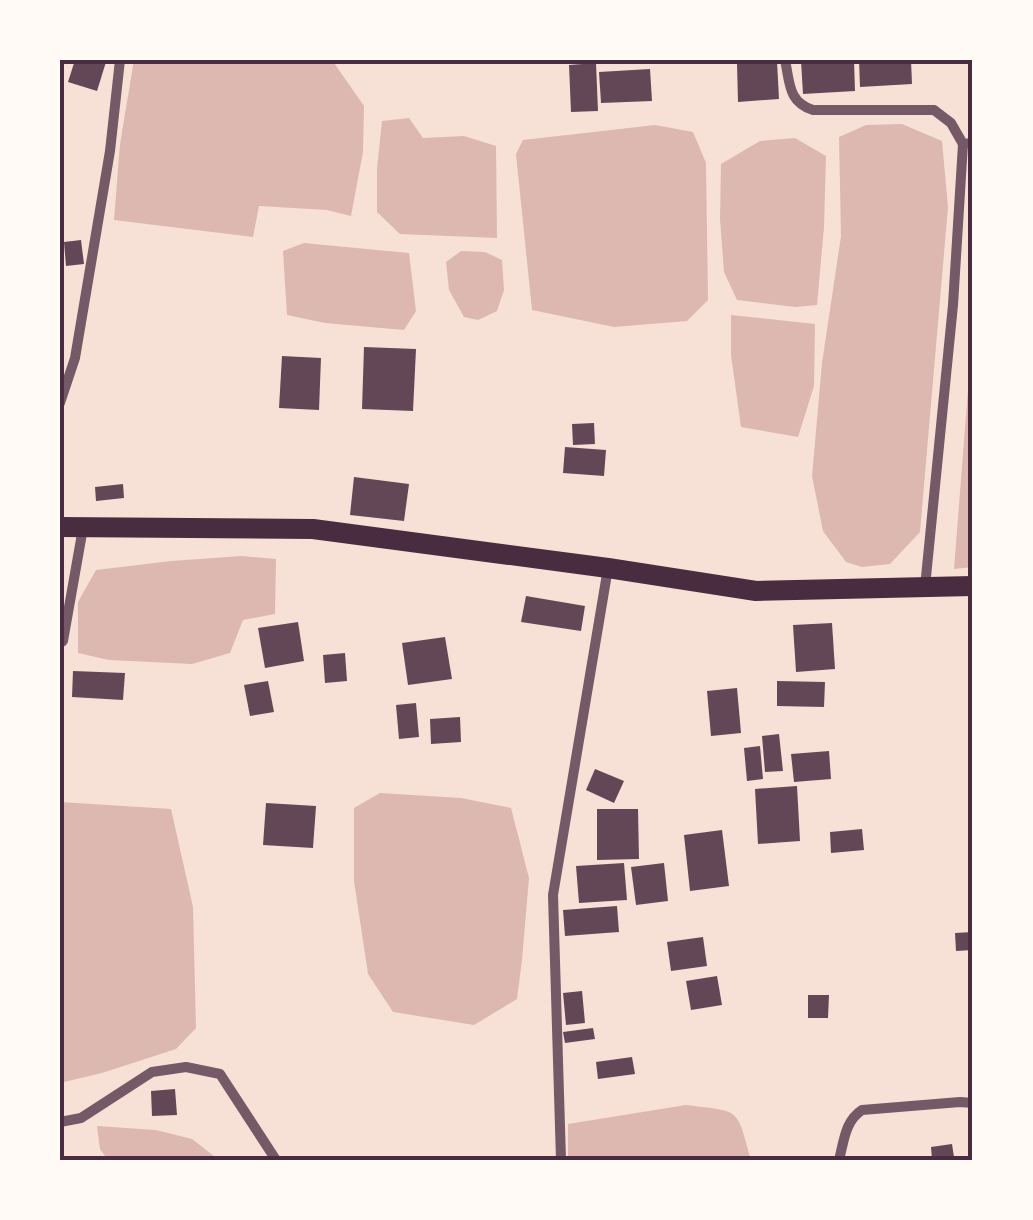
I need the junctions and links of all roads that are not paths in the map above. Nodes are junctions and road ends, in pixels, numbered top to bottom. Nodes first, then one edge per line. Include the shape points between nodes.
1 (120, 60) edge
2 (785, 60) edge
3 (968, 144) edge
4 (60, 404) edge
5 (60, 527) edge
6 (83, 528) junction
7 (608, 568) junction
8 (973, 586) edge
9 (925, 588) junction
10 (60, 643) edge
11 (973, 1104) edge
12 (60, 1122) edge
13 (276, 1160) edge
14 (561, 1160) edge
15 (840, 1160) edge

1 - 4 street via 75,358
2 - 3 street via 801,106 934,110
3 - 9 street
5 - 6 highway
6 - 7 highway via 313,529
6 - 10 street
7 - 9 highway via 756,592
7 - 14 street via 553,895
8 - 9 highway
11 - 15 street via 862,1110 852,1116
12 - 13 street via 81,1118 152,1072 186,1067 220,1074

